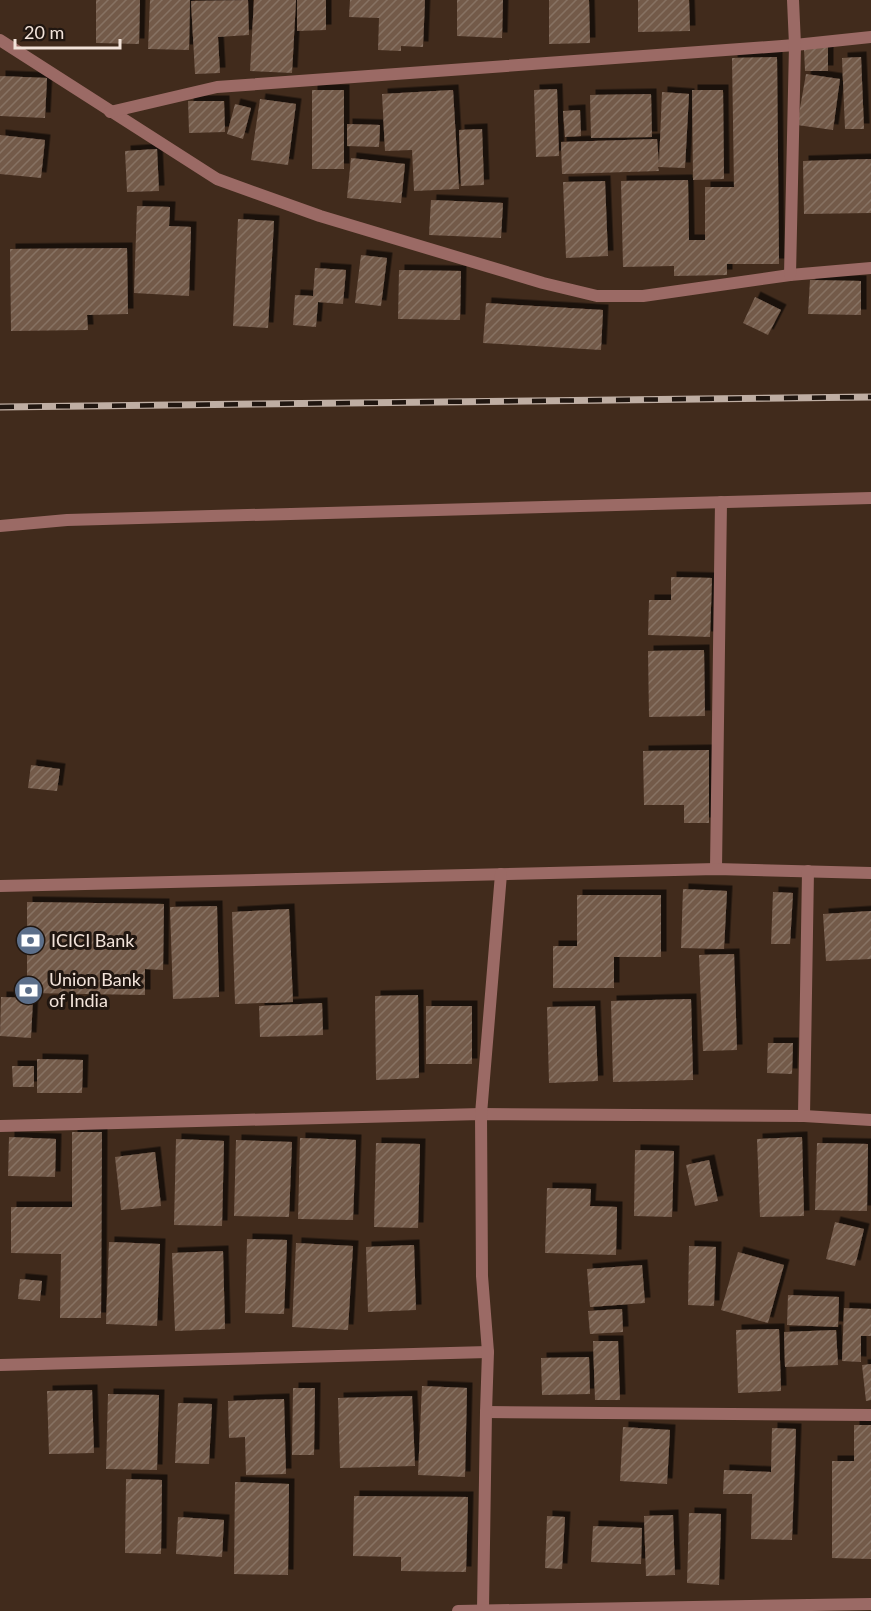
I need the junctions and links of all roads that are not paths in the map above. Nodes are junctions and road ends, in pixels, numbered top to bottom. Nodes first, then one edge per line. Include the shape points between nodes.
1 (793, 0) edge
2 (871, 37) edge
3 (0, 40) edge
4 (795, 45) junction
5 (110, 112) junction
6 (871, 268) edge
7 (790, 275) junction
8 (871, 498) edge
9 (721, 502) junction
10 (0, 526) edge
11 (716, 869) junction
12 (808, 871) junction
13 (871, 873) edge
14 (501, 874) junction
15 (0, 886) edge
16 (481, 1114) junction
17 (804, 1116) junction
18 (871, 1120) edge
19 (0, 1126) edge
20 (489, 1352) junction
21 (0, 1365) edge
22 (486, 1412) junction
23 (871, 1415) edge
24 (871, 1604) edge
25 (828, 1608) edge
26 (483, 1610) edge
27 (458, 1611) edge

1 - 4 street
2 - 4 street
3 - 5 street
4 - 5 street via 217,87
4 - 7 street
5 - 7 street via 217,179 320,216 597,296 643,296
6 - 7 street
8 - 9 street
9 - 10 street via 67,520
9 - 11 street
11 - 12 street
11 - 14 street
12 - 13 street
12 - 17 street
14 - 15 street
14 - 16 street
16 - 17 street
16 - 19 street
16 - 20 street via 482,1276
17 - 18 street
20 - 21 street
20 - 22 street
22 - 23 street
22 - 26 street
24 - 25 street
25 - 26 street
26 - 27 street

